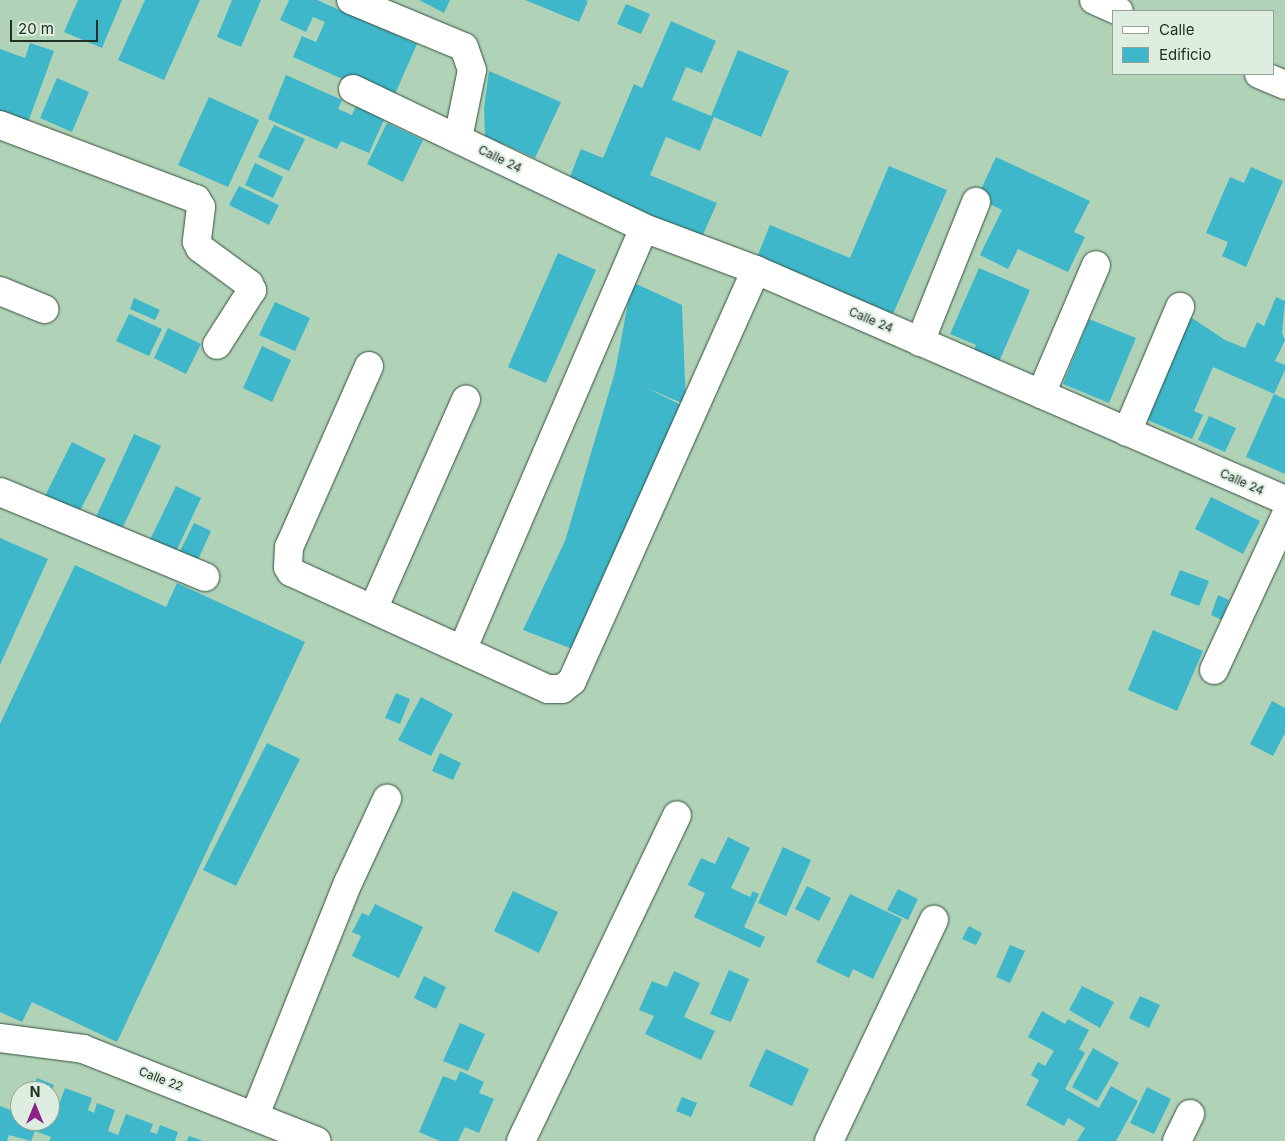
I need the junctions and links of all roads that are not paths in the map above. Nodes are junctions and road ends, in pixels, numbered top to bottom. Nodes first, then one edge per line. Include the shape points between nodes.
1 (351, 0) edge
2 (1094, 0) edge
3 (1117, 10) edge
4 (1261, 75) edge
5 (1285, 85) edge
6 (353, 89) dead end
7 (0, 125) edge
8 (458, 138) junction
9 (976, 202) dead end
10 (644, 228) junction
11 (1096, 265) dead end
12 (756, 270) junction
13 (0, 290) edge
14 (1180, 307) dead end
15 (44, 309) dead end
16 (920, 342) junction
17 (217, 345) dead end
18 (369, 366) dead end
19 (1041, 394) junction
20 (466, 399) dead end
21 (1127, 432) junction
22 (0, 492) edge
23 (1285, 500) edge
24 (1285, 517) edge
25 (205, 577) dead end
26 (374, 608) junction
27 (463, 648) junction
28 (1214, 670) dead end
29 (387, 799) dead end
30 (677, 816) dead end
31 (934, 920) dead end
32 (0, 1038) edge
33 (1190, 1114) dead end
34 (255, 1115) junction
35 (317, 1141) edge
36 (522, 1141) edge
37 (829, 1141) edge
38 (1177, 1141) edge

1 - 8 street via 464,47 472,70
2 - 3 street
4 - 5 street
6 - 8 street, Calle 24
7 - 17 street via 196,198 201,207 197,242 200,248 249,284 252,290
8 - 10 street, Calle 24
9 - 16 street
10 - 12 street, Calle 24
10 - 27 street
11 - 19 street
12 - 16 street, Calle 24
12 - 27 street via 572,681 562,689 548,689
13 - 15 street
14 - 21 street
16 - 19 street, Calle 24
18 - 26 street via 289,547 286,562 291,572
19 - 21 street, Calle 24
20 - 26 street
21 - 23 street, Calle 24
22 - 25 street
24 - 28 street
26 - 27 street
29 - 34 street via 348,883
30 - 36 street
31 - 37 street
32 - 34 street, Calle 22 via 82,1049
33 - 38 street
34 - 35 street, Calle 22

